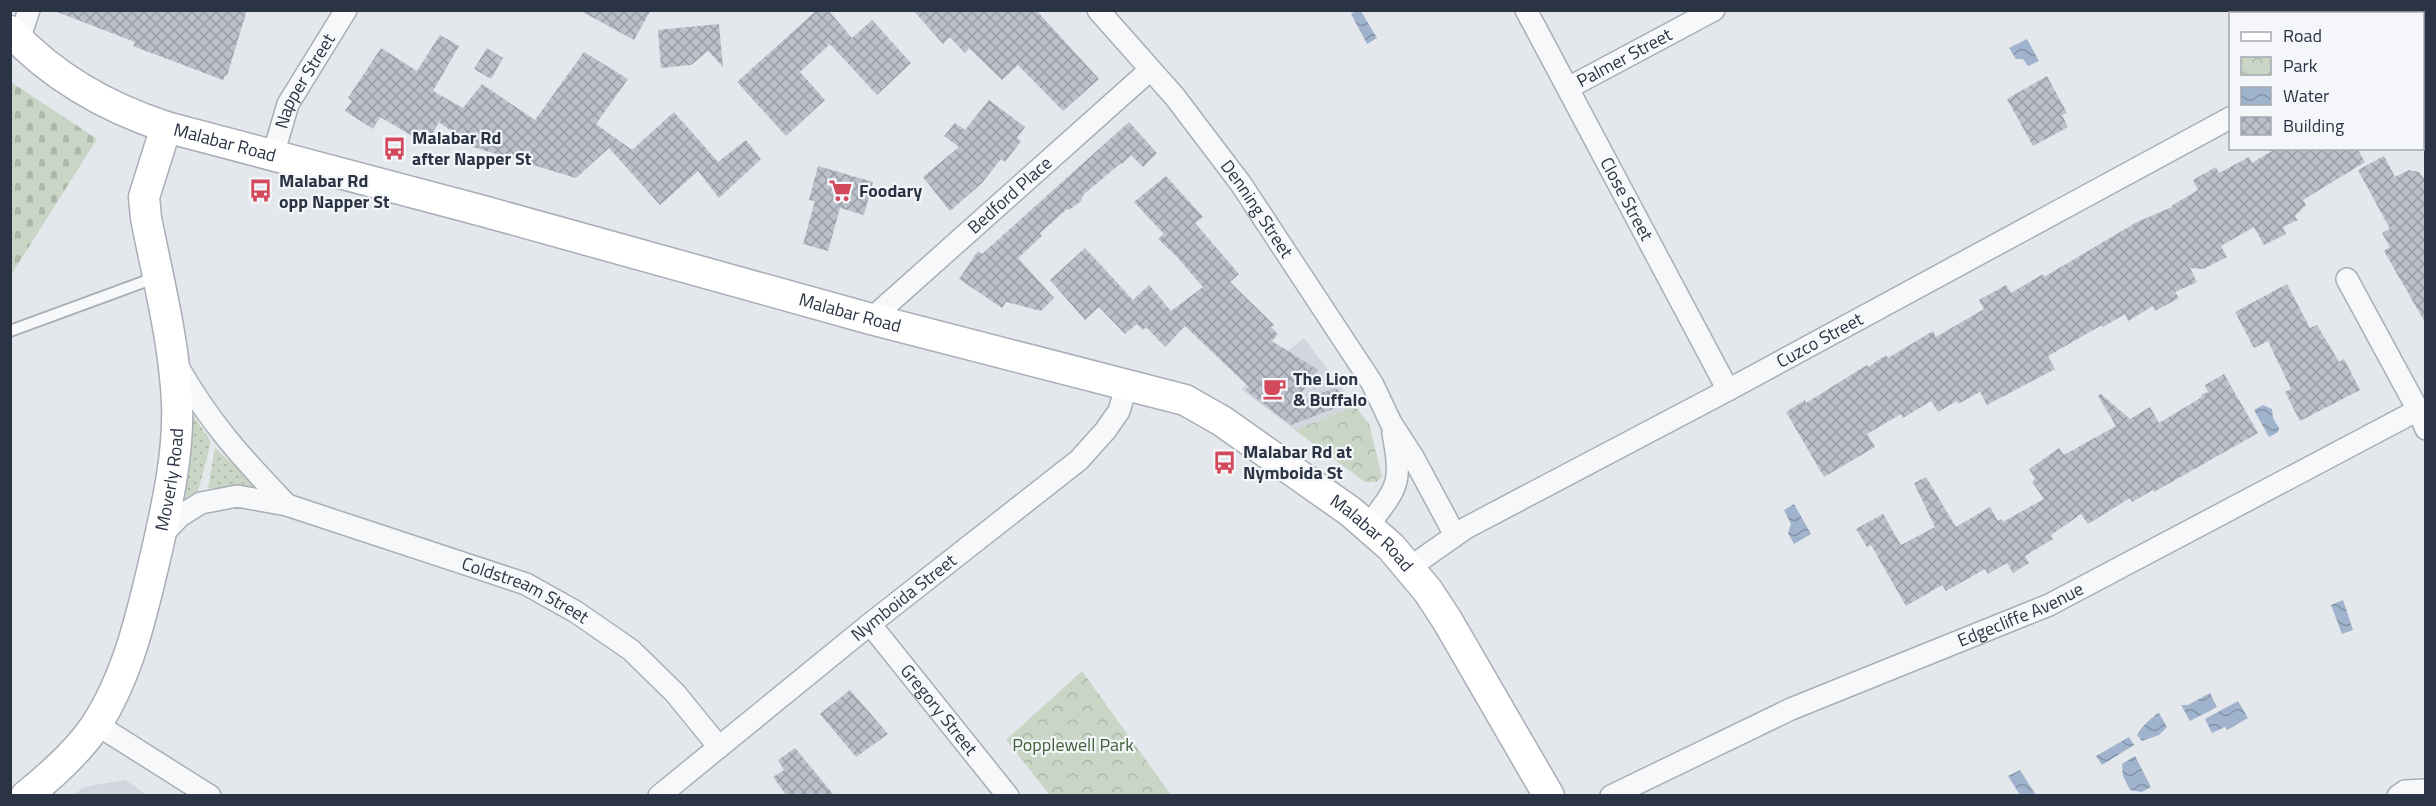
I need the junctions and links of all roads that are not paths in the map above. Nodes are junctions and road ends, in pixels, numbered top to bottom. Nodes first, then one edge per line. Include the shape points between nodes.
1 (29, 10) edge
2 (346, 10) edge
3 (1098, 10) edge
4 (1526, 10) edge
5 (1714, 10) edge
6 (15, 35) edge
7 (1150, 70) junction
8 (1568, 88) junction
9 (2229, 119) edge
10 (166, 127) junction
11 (273, 155) junction
12 (157, 277) junction
13 (2348, 279) dead end
14 (871, 319) junction
15 (10, 331) edge
16 (174, 359) junction
17 (1127, 384) junction
18 (1728, 390) junction
19 (2422, 419) edge
20 (1391, 423) junction
21 (287, 505) junction
22 (1368, 526) junction
23 (1455, 535) junction
24 (159, 539) junction
25 (1409, 568) junction
26 (870, 624) junction
27 (96, 724) junction
28 (719, 747) junction
29 (2426, 790) edge
30 (26, 795) edge
31 (210, 795) edge
32 (659, 795) edge
33 (1008, 795) edge
34 (1549, 795) edge
35 (1611, 795) edge
36 (2398, 795) edge

1 - 6 street
2 - 11 street, Napper Street via 288,104
3 - 7 street, Denning Street
4 - 8 street, Close Street
5 - 8 street, Palmer Street
6 - 10 main road, Malabar Road via 75,86 131,115
7 - 14 street, Bedford Place
7 - 20 street, Denning Street via 1241,184 1372,383
8 - 18 street, Close Street
9 - 18 street, Cuzco Street
10 - 11 main road, Malabar Road
10 - 12 main road, Moverly Road via 144,197
11 - 14 main road, Malabar Road
12 - 15 lane
12 - 16 main road, Moverly Road
13 - 19 street
14 - 17 main road, Malabar Road
16 - 21 street, Coldstream Street via 194,396 236,453
16 - 24 main road, Moverly Road via 176,441
17 - 22 main road, Malabar Road via 1185,400 1222,421
17 - 26 street, Nymboida Street via 1119,411 1079,460
18 - 23 street, Cuzco Street
19 - 35 street, Edgecliffe Avenue via 2049,605 1791,710
20 - 22 street, Denning Street via 1399,467 1396,484
20 - 23 street, Denning Street
21 - 24 street, Coldstream Street via 237,496 219,498 201,503 180,516
21 - 28 street, Coldstream Street via 526,584 576,612 632,650 675,693
22 - 25 main road, Malabar Road
23 - 25 street, Cuzco Street
24 - 27 main road, Moverly Road via 127,662
25 - 34 main road, Malabar Road via 1447,620
26 - 28 street, Nymboida Street
26 - 33 street, Gregory Street
27 - 30 main road, Moverly Road via 52,774
27 - 31 street
28 - 32 street, Nymboida Street
29 - 36 street

